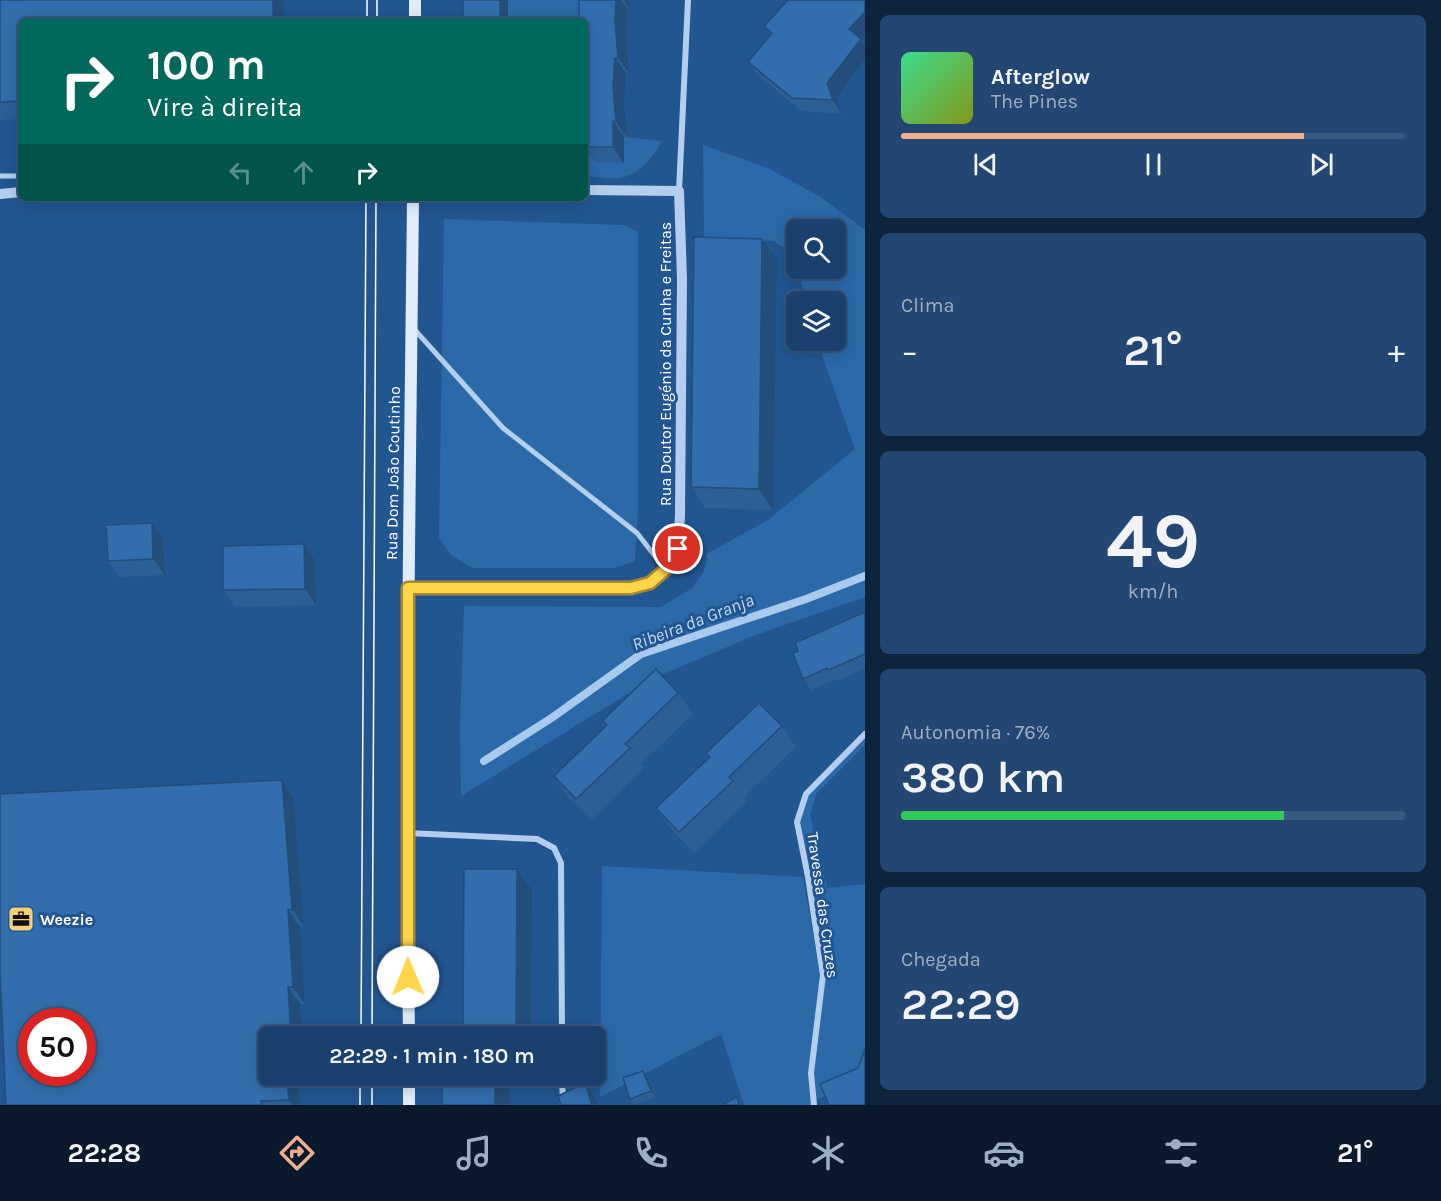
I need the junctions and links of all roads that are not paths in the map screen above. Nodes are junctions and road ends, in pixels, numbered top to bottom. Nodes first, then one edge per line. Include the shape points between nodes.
1 (416, 0) edge
2 (688, 0) edge
3 (415, 18) edge
4 (0, 176) edge
5 (18, 176) edge
6 (588, 190) edge
7 (679, 191) junction
8 (18, 192) edge
9 (0, 194) edge
10 (413, 201) edge
11 (412, 326) junction
12 (665, 570) junction
13 (408, 588) junction
14 (865, 734) edge
15 (407, 833) junction
16 (409, 1026) edge
17 (562, 1026) edge
18 (409, 1086) edge
19 (562, 1086) edge
20 (409, 1105) edge
21 (563, 1105) edge
22 (814, 1105) edge

1 - 3 main road
2 - 7 street, Rua Doutor Eugénio da Cunha e Freitas
4 - 5 street
6 - 7 street
7 - 12 street, Rua Doutor Eugénio da Cunha e Freitas via 680,515 678,549
8 - 9 street
10 - 11 main road, Rua Dom João Coutinho
11 - 12 street via 503,428 637,533
11 - 13 main road, Rua Dom João Coutinho
12 - 13 street via 650,583 631,588
13 - 15 main road, Rua Dom João Coutinho
14 - 22 street, Travessa das Cruzes via 806,794 797,822 823,975 810,1073
15 - 16 main road, Rua Dom João Coutinho
15 - 17 street via 537,838 554,848 561,863
18 - 20 main road
19 - 21 street

